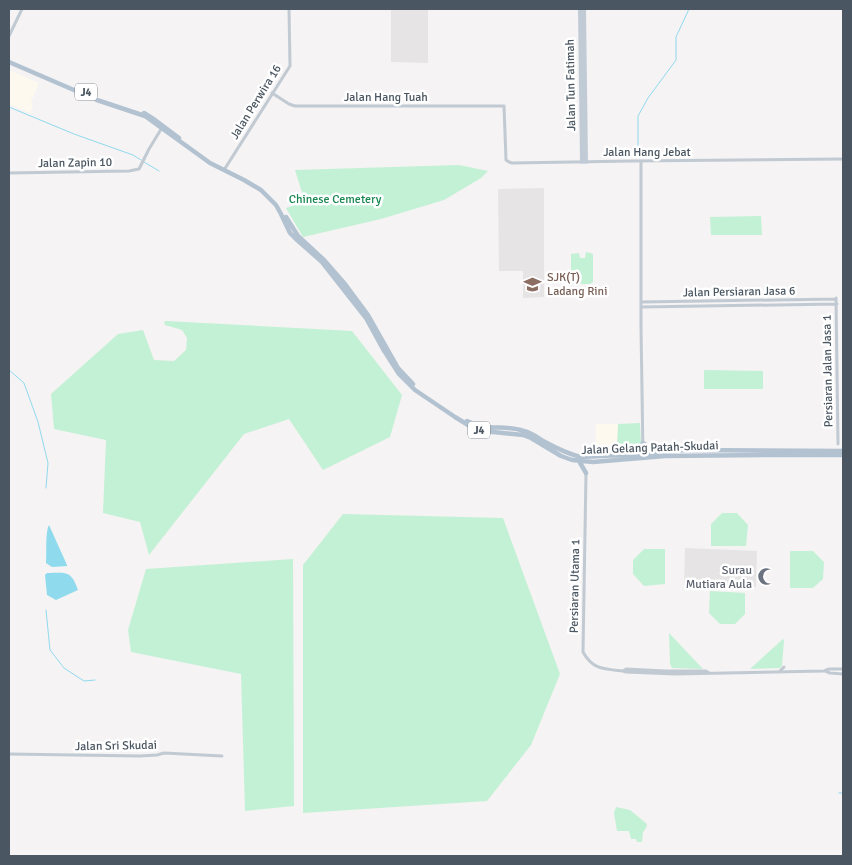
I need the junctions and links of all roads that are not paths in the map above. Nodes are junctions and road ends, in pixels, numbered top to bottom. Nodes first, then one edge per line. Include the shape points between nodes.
1 (22, 9) edge
2 (289, 9) edge
3 (582, 9) edge
4 (9, 36) edge
5 (9, 60) edge
6 (272, 93) junction
7 (504, 106) joint
8 (162, 127) junction
9 (843, 159) edge
10 (650, 160) junction
11 (632, 161) junction
12 (641, 161) junction
13 (584, 162) junction
14 (225, 169) junction
15 (641, 171) junction
16 (9, 173) edge
17 (316, 252) junction
18 (338, 276) junction
19 (348, 288) junction
20 (836, 299) joint
21 (365, 301) dead end
22 (641, 302) junction
23 (836, 304) junction
24 (641, 307) junction
25 (396, 368) junction
26 (643, 443) junction
27 (838, 444) junction
28 (702, 450) junction
29 (828, 450) junction
30 (843, 450) edge
31 (658, 452) junction
32 (632, 454) junction
33 (843, 455) edge
34 (643, 456) junction
35 (703, 456) junction
36 (579, 461) junction
37 (593, 462) junction
38 (586, 473) junction
39 (843, 669) edge
40 (824, 671) junction
41 (658, 672) junction
42 (675, 672) junction
43 (778, 672) junction
44 (793, 672) junction
45 (843, 674) edge
46 (9, 754) edge
47 (222, 756) dead end

1 - 4 street
2 - 6 street, Jalan Perwira 16 via 290,66
3 - 13 main road, Jalan Tun Fatimah
5 - 8 main road, J4 via 99,98 138,110
6 - 7 street, Jalan Hang Tuah via 295,106
6 - 14 street, Jalan Perwira 16
7 - 13 street, Jalan Hang Jebat via 507,161
8 - 14 main road, J4
8 - 16 street, Jalan Zapin 10 via 140,167 132,171
9 - 10 street, Jalan Hang Jebat
10 - 12 street, Jalan Hang Jebat
10 - 15 street
11 - 12 street, Jalan Hang Jebat
11 - 13 street, Jalan Hang Jebat
11 - 15 street via 639,165
12 - 15 street
14 - 17 main road, J4 via 271,195 294,231
14 - 25 main road, J4 via 269,198 282,214 290,233 323,263 366,318
15 - 22 street
17 - 18 main road, J4
17 - 18 main road via 328,258
18 - 19 main road, J4
19 - 21 main road via 361,302
19 - 25 main road, J4 via 368,315
20 - 22 street, Jalan Persiaran Jasa 6
20 - 23 street, Persiaran Jalan Jasa 1
22 - 24 street
23 - 24 street, Jalan Persiaran Jasa 6
23 - 27 street, Persiaran Jalan Jasa 1
24 - 26 street
25 - 32 main road, Jalan Gelang Patah-Skudai / J4 via 409,381 476,426 523,430 580,457
25 - 36 main road, Jalan Gelang Patah-Skudai / J4 via 405,381 474,428 523,435 561,456
26 - 31 main road
26 - 32 main road
26 - 34 street
27 - 29 street
27 - 30 street
28 - 29 main road, Jalan Gelang Patah-Skudai / J4
28 - 31 main road, Jalan Gelang Patah-Skudai / J4
28 - 35 main road via 691,453
29 - 30 main road, Jalan Gelang Patah-Skudai / J4
31 - 34 main road, Jalan Gelang Patah-Skudai / J4
32 - 34 main road, Jalan Gelang Patah-Skudai / J4
33 - 35 main road, Jalan Gelang Patah-Skudai / J4
34 - 35 main road, Jalan Gelang Patah-Skudai / J4
34 - 37 main road, Jalan Gelang Patah-Skudai / J4
36 - 37 main road, Jalan Gelang Patah-Skudai / J4
36 - 38 main road
37 - 38 main road
38 - 41 street, Persiaran Utama 1 via 583,652 586,659 599,668
39 - 40 street, Persiaran Utama 1
40 - 44 street, Persiaran Utama 1
40 - 45 street, Persiaran Utama 1
41 - 42 street, Persiaran Utama 1
41 - 42 street via 666,666
41 - 42 street via 666,678
42 - 43 street, Persiaran Utama 1
43 - 44 street, Persiaran Utama 1
43 - 44 street via 786,666
46 - 47 street, Jalan Sri Skudai

